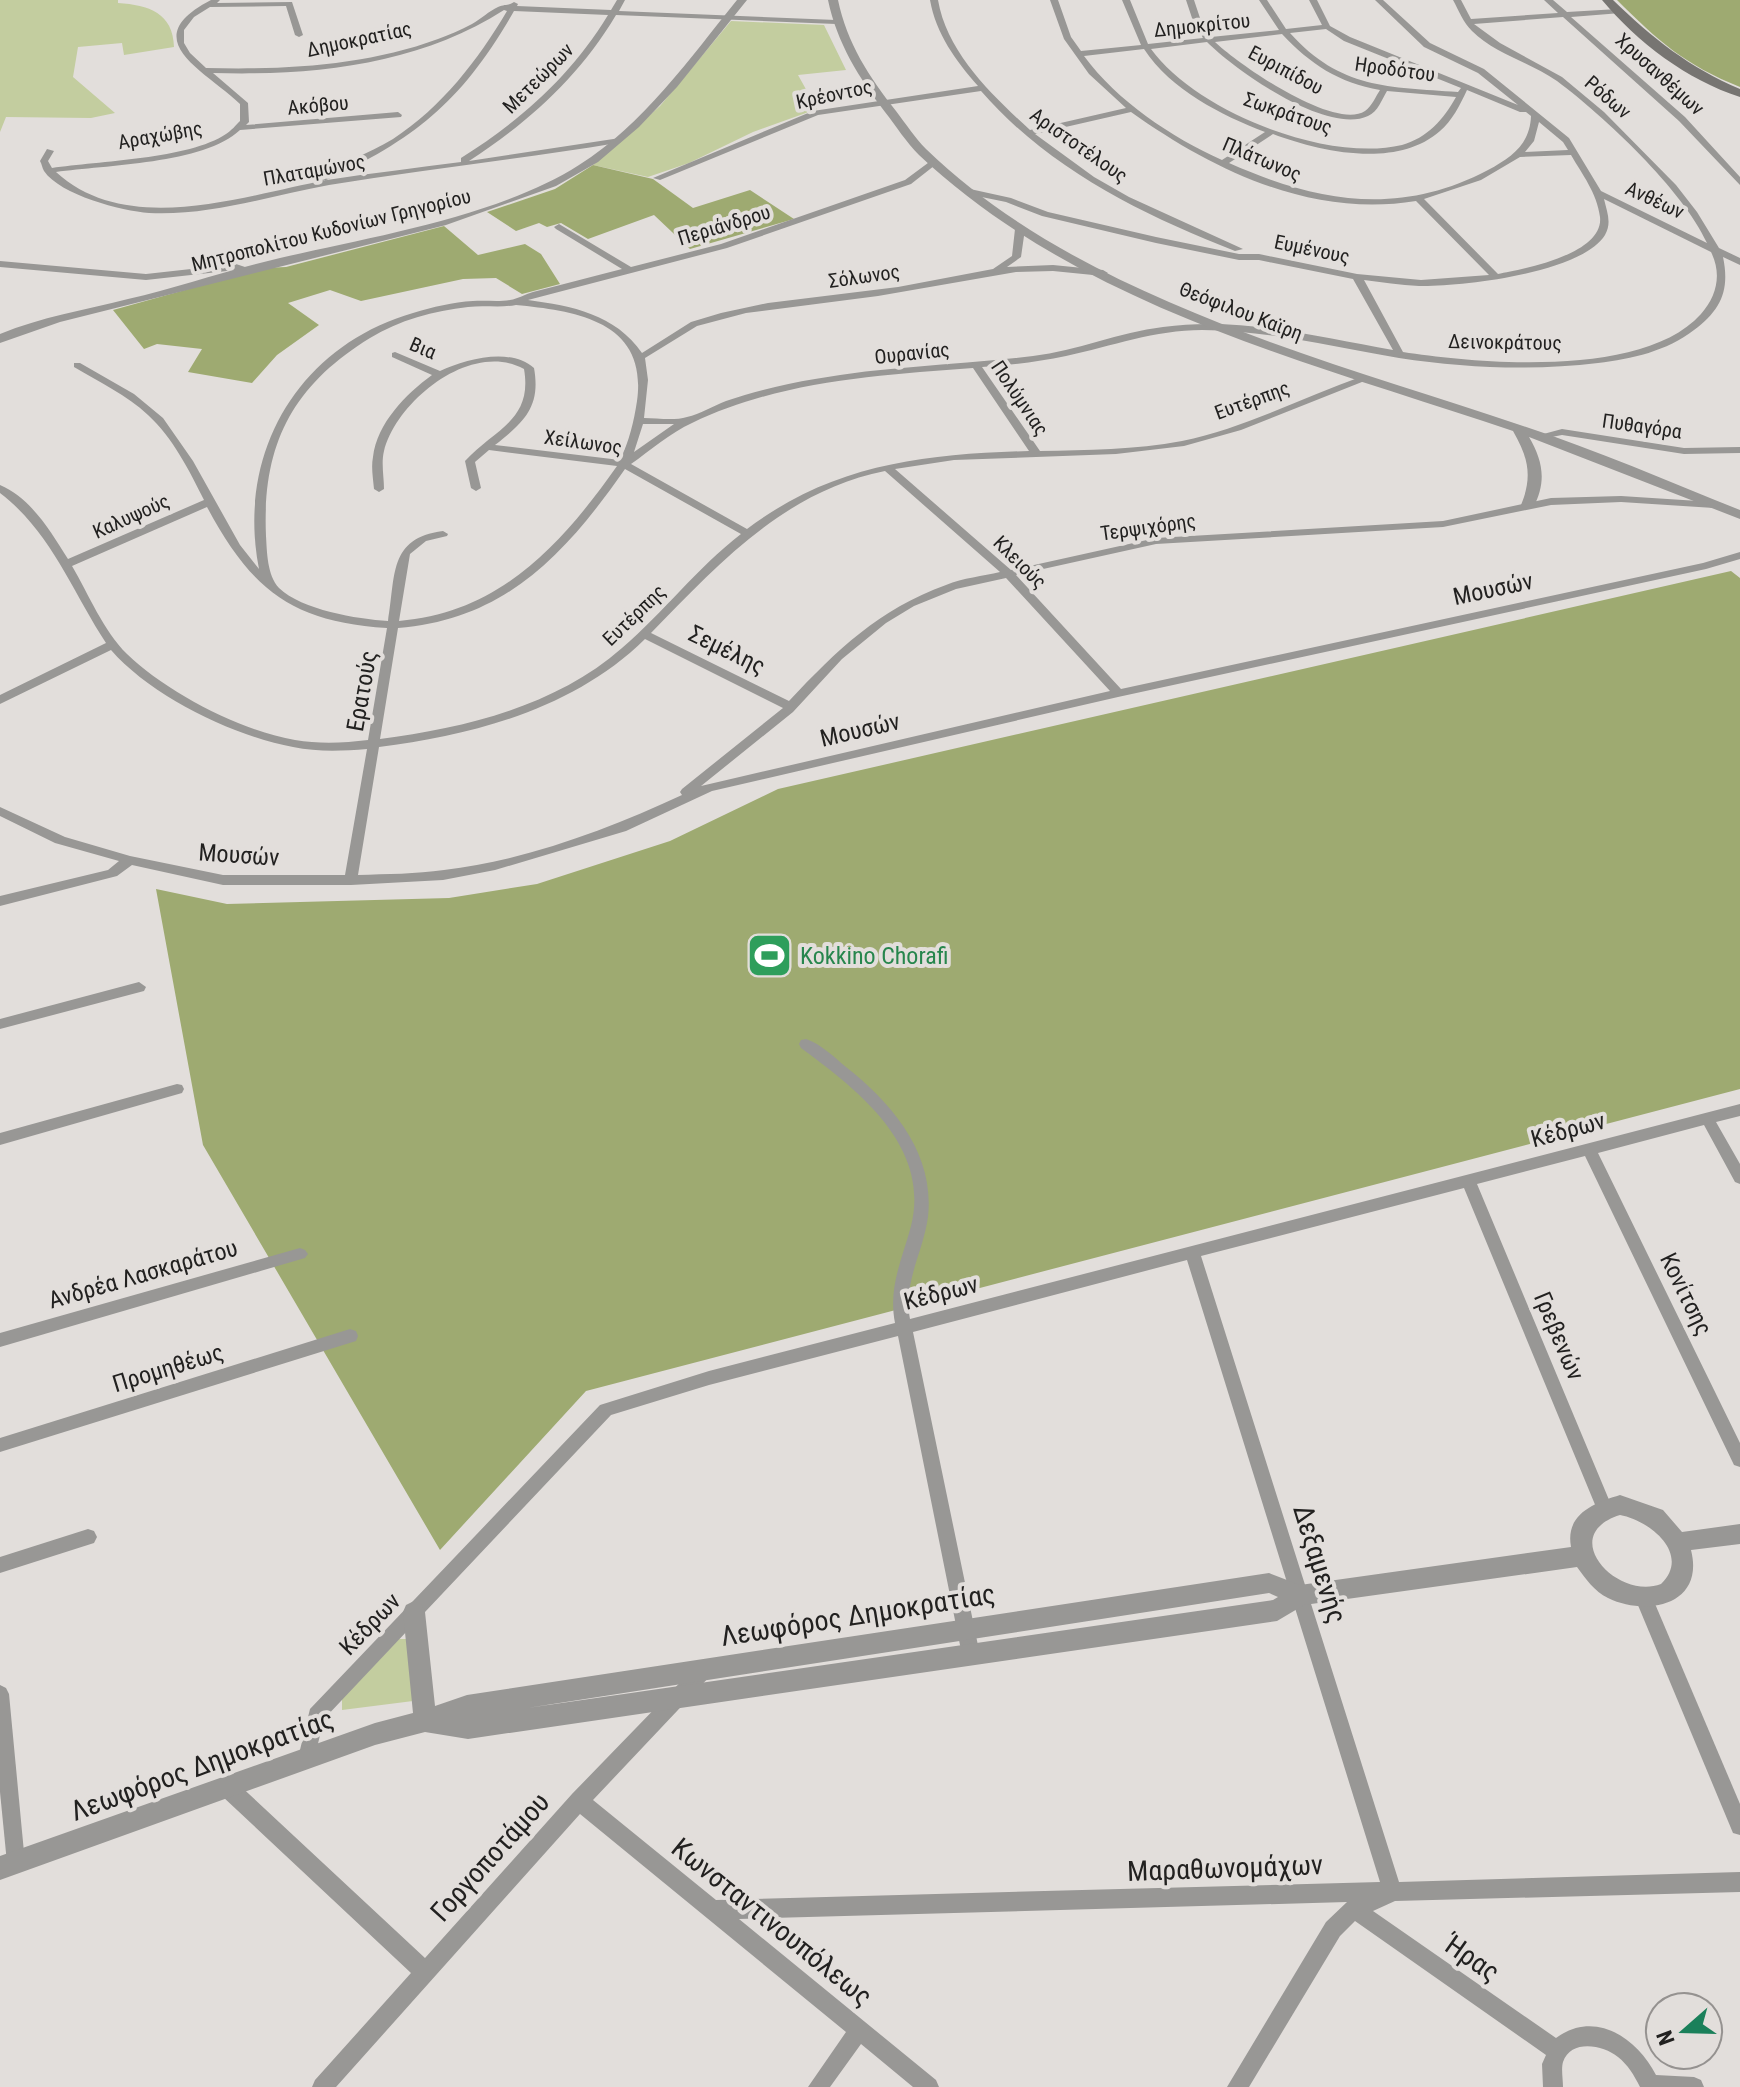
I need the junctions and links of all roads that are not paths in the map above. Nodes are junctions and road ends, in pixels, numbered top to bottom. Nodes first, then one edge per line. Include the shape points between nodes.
1 (216, 0) edge
2 (621, 0) edge
3 (742, 0) edge
4 (833, 0) edge
5 (934, 0) edge
6 (1054, 0) edge
7 (1126, 0) edge
8 (1190, 0) edge
9 (1263, 0) edge
10 (1313, 0) edge
11 (1379, 0) edge
12 (1457, 0) edge
13 (1548, 0) edge
14 (1607, 0) edge
15 (514, 4) edge
16 (206, 5) junction
17 (1618, 11) junction
18 (613, 13) junction
19 (1565, 15) junction
20 (725, 19) junction
21 (836, 22) junction
22 (1468, 22) junction
23 (1327, 27) junction
24 (1285, 32) junction
25 (299, 35) dead end
26 (1209, 40) junction
27 (1145, 47) junction
28 (1079, 54) junction
29 (204, 70) junction
30 (982, 88) junction
31 (1384, 89) junction
32 (1463, 91) junction
33 (1740, 93) edge
34 (880, 102) junction
35 (1133, 109) junction
36 (398, 115) dead end
37 (1535, 115) junction
38 (241, 128) junction
39 (1272, 131) junction
40 (1027, 133) junction
41 (617, 140) junction
42 (50, 151) dead end
43 (1575, 152) junction
44 (1522, 155) junction
45 (461, 162) junction
46 (935, 162) junction
47 (1223, 163) junction
48 (48, 171) junction
49 (657, 178) dead end
50 (1740, 182) edge
51 (297, 189) junction
52 (970, 192) junction
53 (1598, 193) junction
54 (1418, 198) junction
55 (559, 227) dead end
56 (1020, 229) junction
57 (1714, 247) junction
58 (1259, 257) junction
59 (1740, 262) edge
60 (0, 264) edge
61 (246, 269) junction
62 (631, 271) junction
63 (995, 272) junction
64 (1103, 273) junction
65 (1357, 277) junction
66 (1496, 277) junction
67 (516, 302) junction
68 (1220, 328) junction
69 (0, 339) edge
70 (395, 355) dead end
71 (1400, 355) junction
72 (640, 357) junction
73 (975, 364) junction
74 (77, 365) dead end
75 (438, 374) junction
76 (1367, 378) junction
77 (640, 421) junction
78 (686, 421) junction
79 (1518, 428) junction
80 (1541, 436) junction
81 (490, 447) junction
82 (1740, 450) edge
83 (1036, 453) junction
84 (624, 464) junction
85 (888, 468) junction
86 (0, 488) edge
87 (476, 488) dead end
88 (379, 489) dead end
89 (211, 501) junction
90 (1528, 505) junction
91 (1714, 505) junction
92 (1740, 515) edge
93 (443, 534) dead end
94 (749, 534) junction
95 (1740, 555) edge
96 (65, 565) junction
97 (1007, 572) junction
98 (272, 587) junction
99 (395, 626) junction
100 (644, 634) junction
101 (112, 645) junction
102 (1118, 693) junction
103 (0, 700) edge
104 (791, 707) junction
105 (375, 744) junction
106 (704, 784) junction
107 (0, 811) edge
108 (130, 860) junction
109 (351, 880) junction
110 (0, 901) edge
111 (139, 987) dead end
112 (0, 1024) edge
113 (806, 1044) dead end
114 (177, 1089) dead end
115 (1740, 1110) edge
116 (1707, 1118) junction
117 (0, 1139) edge
118 (1589, 1149) junction
119 (1740, 1178) edge
120 (1469, 1183) junction
121 (300, 1254) dead end
122 (1193, 1254) junction
123 (906, 1327) junction
124 (350, 1336) dead end
125 (0, 1340) edge
126 (0, 1445) edge
127 (1740, 1460) edge
128 (1604, 1507) junction
129 (1740, 1534) edge
130 (88, 1537) dead end
131 (1679, 1542) junction
132 (1583, 1556) junction
133 (0, 1565) edge
134 (1300, 1595) junction
135 (1644, 1598) junction
136 (414, 1612) junction
137 (966, 1629) junction
138 (971, 1655) junction
139 (705, 1669) junction
140 (0, 1694) edge
141 (678, 1698) junction
142 (425, 1721) junction
143 (307, 1758) junction
144 (229, 1789) junction
145 (579, 1801) junction
146 (1740, 1826) edge
147 (8, 1866) edge
148 (1740, 1882) edge
149 (1393, 1892) junction
150 (1354, 1909) junction
151 (712, 1910) junction
152 (424, 1971) junction
153 (859, 2030) junction
154 (1558, 2052) junction
155 (1651, 2086) edge
156 (322, 2087) edge
157 (818, 2087) edge
158 (929, 2087) edge
159 (1237, 2087) edge
160 (1553, 2087) edge
161 (1694, 2087) edge

1 - 16 street
2 - 18 street, Μετεώρων
3 - 20 street, Μητροπολίτου Κυδονίων Γρηγορίου
4 - 21 street, Θεόφιλου Καϊρη
5 - 30 street, Αριστοτέλους via 945,35
6 - 28 street, Πλάτωνος via 1057,20
7 - 27 street, Σωκράτους
8 - 26 street, Ευριπίδου
9 - 24 street, Ηροδότου
10 - 23 street
11 - 37 street, Ανθέων via 1427,45 1481,71
12 - 22 street, Ρόδων
13 - 19 street, Χρυσανθέμων
14 - 17 main road
15 - 18 street
15 - 29 street, Δημοκρατίας via 434,41 375,58 290,71
15 - 51 street via 455,92 423,122 369,157
16 - 25 street via 289,4
16 - 29 street via 187,22 179,39 184,55
17 - 19 street
17 - 33 main road via 1666,56
18 - 20 street
18 - 45 street, Μετεώρων via 570,77 542,105
19 - 22 street
19 - 50 street, Χρυσανθέμων via 1682,119
20 - 21 street
20 - 41 street, Μητροπολίτου Κυδονίων Γρηγορίου
21 - 34 street, Θεόφιλου Καϊρη
22 - 57 street, Ρόδων via 1599,111 1695,214
23 - 24 street, Δημοκρίτου
23 - 32 street, Ανθέων
24 - 26 street, Δημοκρίτου
24 - 31 street, Ηροδότου via 1327,73
26 - 27 street, Δημοκρίτου
26 - 31 street, Ευριπίδου via 1250,74 1339,116 1363,116
27 - 28 street, Δημοκρίτου
27 - 39 street, Σωκράτους via 1183,86
28 - 35 street, Πλάτωνος via 1094,75
29 - 38 street via 244,103 247,116
30 - 34 street, Κρέοντος
30 - 40 street, Αριστοτέλους
31 - 32 street, Ηροδότου
32 - 37 street, Ανθέων
32 - 39 street, Σωκράτους via 1434,133 1396,149 1345,150
34 - 46 street, Θεόφιλου Καϊρη
34 - 49 street, Κρέοντος via 807,115
35 - 40 street
35 - 47 street, Πλάτωνος
36 - 38 street, Ακόβου
37 - 43 street, Ανθέων
37 - 44 street via 1534,137
38 - 48 street, Αραχώβης via 222,141 185,153
39 - 47 street
40 - 58 street, Αριστοτέλους via 1140,206
41 - 45 street, Πλαταμώνος
41 - 61 street, Μητροπολίτου Κυδονίων Γρηγορίου via 566,177 478,213
42 - 48 street via 44,161
43 - 44 street
43 - 53 street, Ανθέων
44 - 54 street, Πλάτωνος via 1477,181
45 - 51 street, Πλαταμώνος
46 - 52 street, Θεόφιλου Καϊρη
46 - 62 street, Περιάνδρου via 908,182 819,214
47 - 54 street, Πλάτωνος via 1269,186 1311,197 1366,203
48 - 51 street, Πλαταμώνος via 104,202 147,210 212,207
52 - 56 street, Θεόφιλου Καϊρη
52 - 58 street, Ευμένους via 1156,240
53 - 57 street, Ανθέων
53 - 66 street, Ευμένους via 1605,220 1600,235 1586,248 1560,261
54 - 66 street
55 - 62 street
56 - 63 street via 1016,257
56 - 64 street, Θεόφιλου Καϊρη
57 - 59 street, Ανθέων
57 - 71 street, Δεινοκράτους via 1722,268 1715,306 1691,329 1648,350 1552,363
58 - 65 street, Ευμένους
60 - 61 street via 146,277
61 - 69 street, Μητροπολίτου Κυδονίων Γρηγορίου via 137,301 41,321
62 - 67 street, Περιάνδρου
63 - 64 street, Σόλωνος via 1035,268
63 - 72 street, Σόλωνος via 733,312 698,322
64 - 68 street, Θεόφιλου Καϊρη
65 - 66 street, Ευμένους via 1421,283
65 - 71 street
67 - 72 street via 593,317
67 - 98 street via 451,307 392,324 356,343 312,379 269,443 260,487 262,548
68 - 71 street, Δεινοκράτους via 1289,334
68 - 73 street, Ουρανίας via 1149,332 1076,352
68 - 76 street, Θεόφιλου Καϊρη
70 - 75 street, Βια
72 - 77 street
73 - 78 street, Ουρανίας via 793,387
73 - 83 street, Πολύμνιας
74 - 89 street via 158,419
75 - 81 street via 485,360 516,361 529,368 531,388 523,415
75 - 88 street via 410,396 395,420 379,452
76 - 79 street, Θεόφιλου Καϊρη
76 - 83 street, Ευτέρπης via 1250,422 1162,447
77 - 78 street
77 - 84 street
78 - 84 street, Ουρανίας
79 - 80 street, Θεόφιλου Καϊρη
79 - 90 street via 1534,457 1538,484
80 - 82 street, Πυθαγόρα via 1562,432 1684,451
80 - 91 street, Θεόφιλου Καϊρη
81 - 84 street, Χείλωνος
81 - 87 street via 470,461
83 - 85 street, Ευτέρπης via 917,460
84 - 94 street, Χείλωνος
84 - 99 street via 547,559 514,585 465,610
85 - 94 street, Ευτέρπης via 823,488
85 - 97 street, Κλειούς
86 - 96 street, Ευτέρπης via 17,499
89 - 96 street, Καλυψούς
89 - 98 street via 237,552
90 - 91 street, Τερψιχόρης via 1577,500
90 - 97 street, Τερψιχόρης via 1443,524 1156,541
91 - 92 street, Θεόφιλου Καϊρη
93 - 99 street, Ερατούς via 413,542 405,553
94 - 100 street, Ευτέρπης
95 - 102 street, Μουσών
96 - 101 street, Ευτέρπης
97 - 102 street, Κλειούς
97 - 104 street, Τερψιχόρης via 953,586 882,621 838,656
98 - 99 street via 319,611
99 - 105 street, Ερατούς
100 - 104 street, Σεμέλης
100 - 105 street, Ευτέρπης via 605,667 531,707 482,725
101 - 103 street
101 - 105 street, Ευτέρπης via 155,681 227,721 279,741
102 - 106 street, Μουσών
104 - 106 street, Τερψιχόρης
105 - 109 street, Ερατούς
106 - 109 street, Μουσών via 622,828 495,866
107 - 108 street, Μουσών via 60,840
108 - 109 street, Μουσών via 223,880
108 - 110 street via 112,873
111 - 112 street
113 - 123 street via 853,1078 912,1148 924,1190 899,1288
114 - 117 street
115 - 116 street, Κέδρων
116 - 118 street, Κέδρων
116 - 119 street
118 - 120 street, Κέδρων
118 - 127 street, Κονίτσης
120 - 122 street, Κέδρων
120 - 128 street, Γρεβενών
121 - 125 street, Ανδρέα Λασκαράτου
122 - 123 street, Κέδρων
122 - 134 street, Δεξαμενής
123 - 136 street, Κέδρων via 612,1406
123 - 137 street
124 - 126 street, Προμηθέως
128 - 131 street via 1637,1508
128 - 132 street via 1582,1526
129 - 131 street
130 - 133 street
131 - 135 street via 1679,1581 1658,1596
132 - 134 street, Λεωφόρος Δημοκρατίας
132 - 135 street via 1614,1590
134 - 137 street, Λεωφόρος Δημοκρατίας via 1269,1583
134 - 138 street, Λεωφόρος Δημοκρατίας via 1277,1610
134 - 149 street, Δεξαμενής
135 - 146 street
136 - 142 street
136 - 143 street, Κέδρων via 316,1715
137 - 138 street
137 - 139 street, Λεωφόρος Δημοκρατίας
138 - 141 street, Λεωφόρος Δημοκρατίας
139 - 141 street, Γοργοποτάμου
139 - 142 street, Λεωφόρος Δημοκρατίας via 467,1706
140 - 147 street
141 - 142 street, Λεωφόρος Δημοκρατίας via 468,1728
141 - 145 street, Γοργοποτάμου
142 - 143 street, Λεωφόρος Δημοκρατίας
143 - 144 street, Λεωφόρος Δημοκρατίας
144 - 147 street, Λεωφόρος Δημοκρατίας
144 - 152 street
145 - 151 street, Κωνσταντινουπόλεως
145 - 152 street, Γοργοποτάμου
148 - 149 street, Μαραθωνομάχων
149 - 150 street
149 - 151 street, Μαραθωνομάχων
150 - 154 street, Ήρας
150 - 159 street via 1323,1944
151 - 153 street, Κωνσταντινουπόλεως
152 - 156 street, Γοργοποτάμου
153 - 157 street
153 - 158 street, Κωνσταντινουπόλεως
154 - 155 street via 1565,2043 1588,2034 1613,2040 1637,2058
154 - 160 street
155 - 161 street

